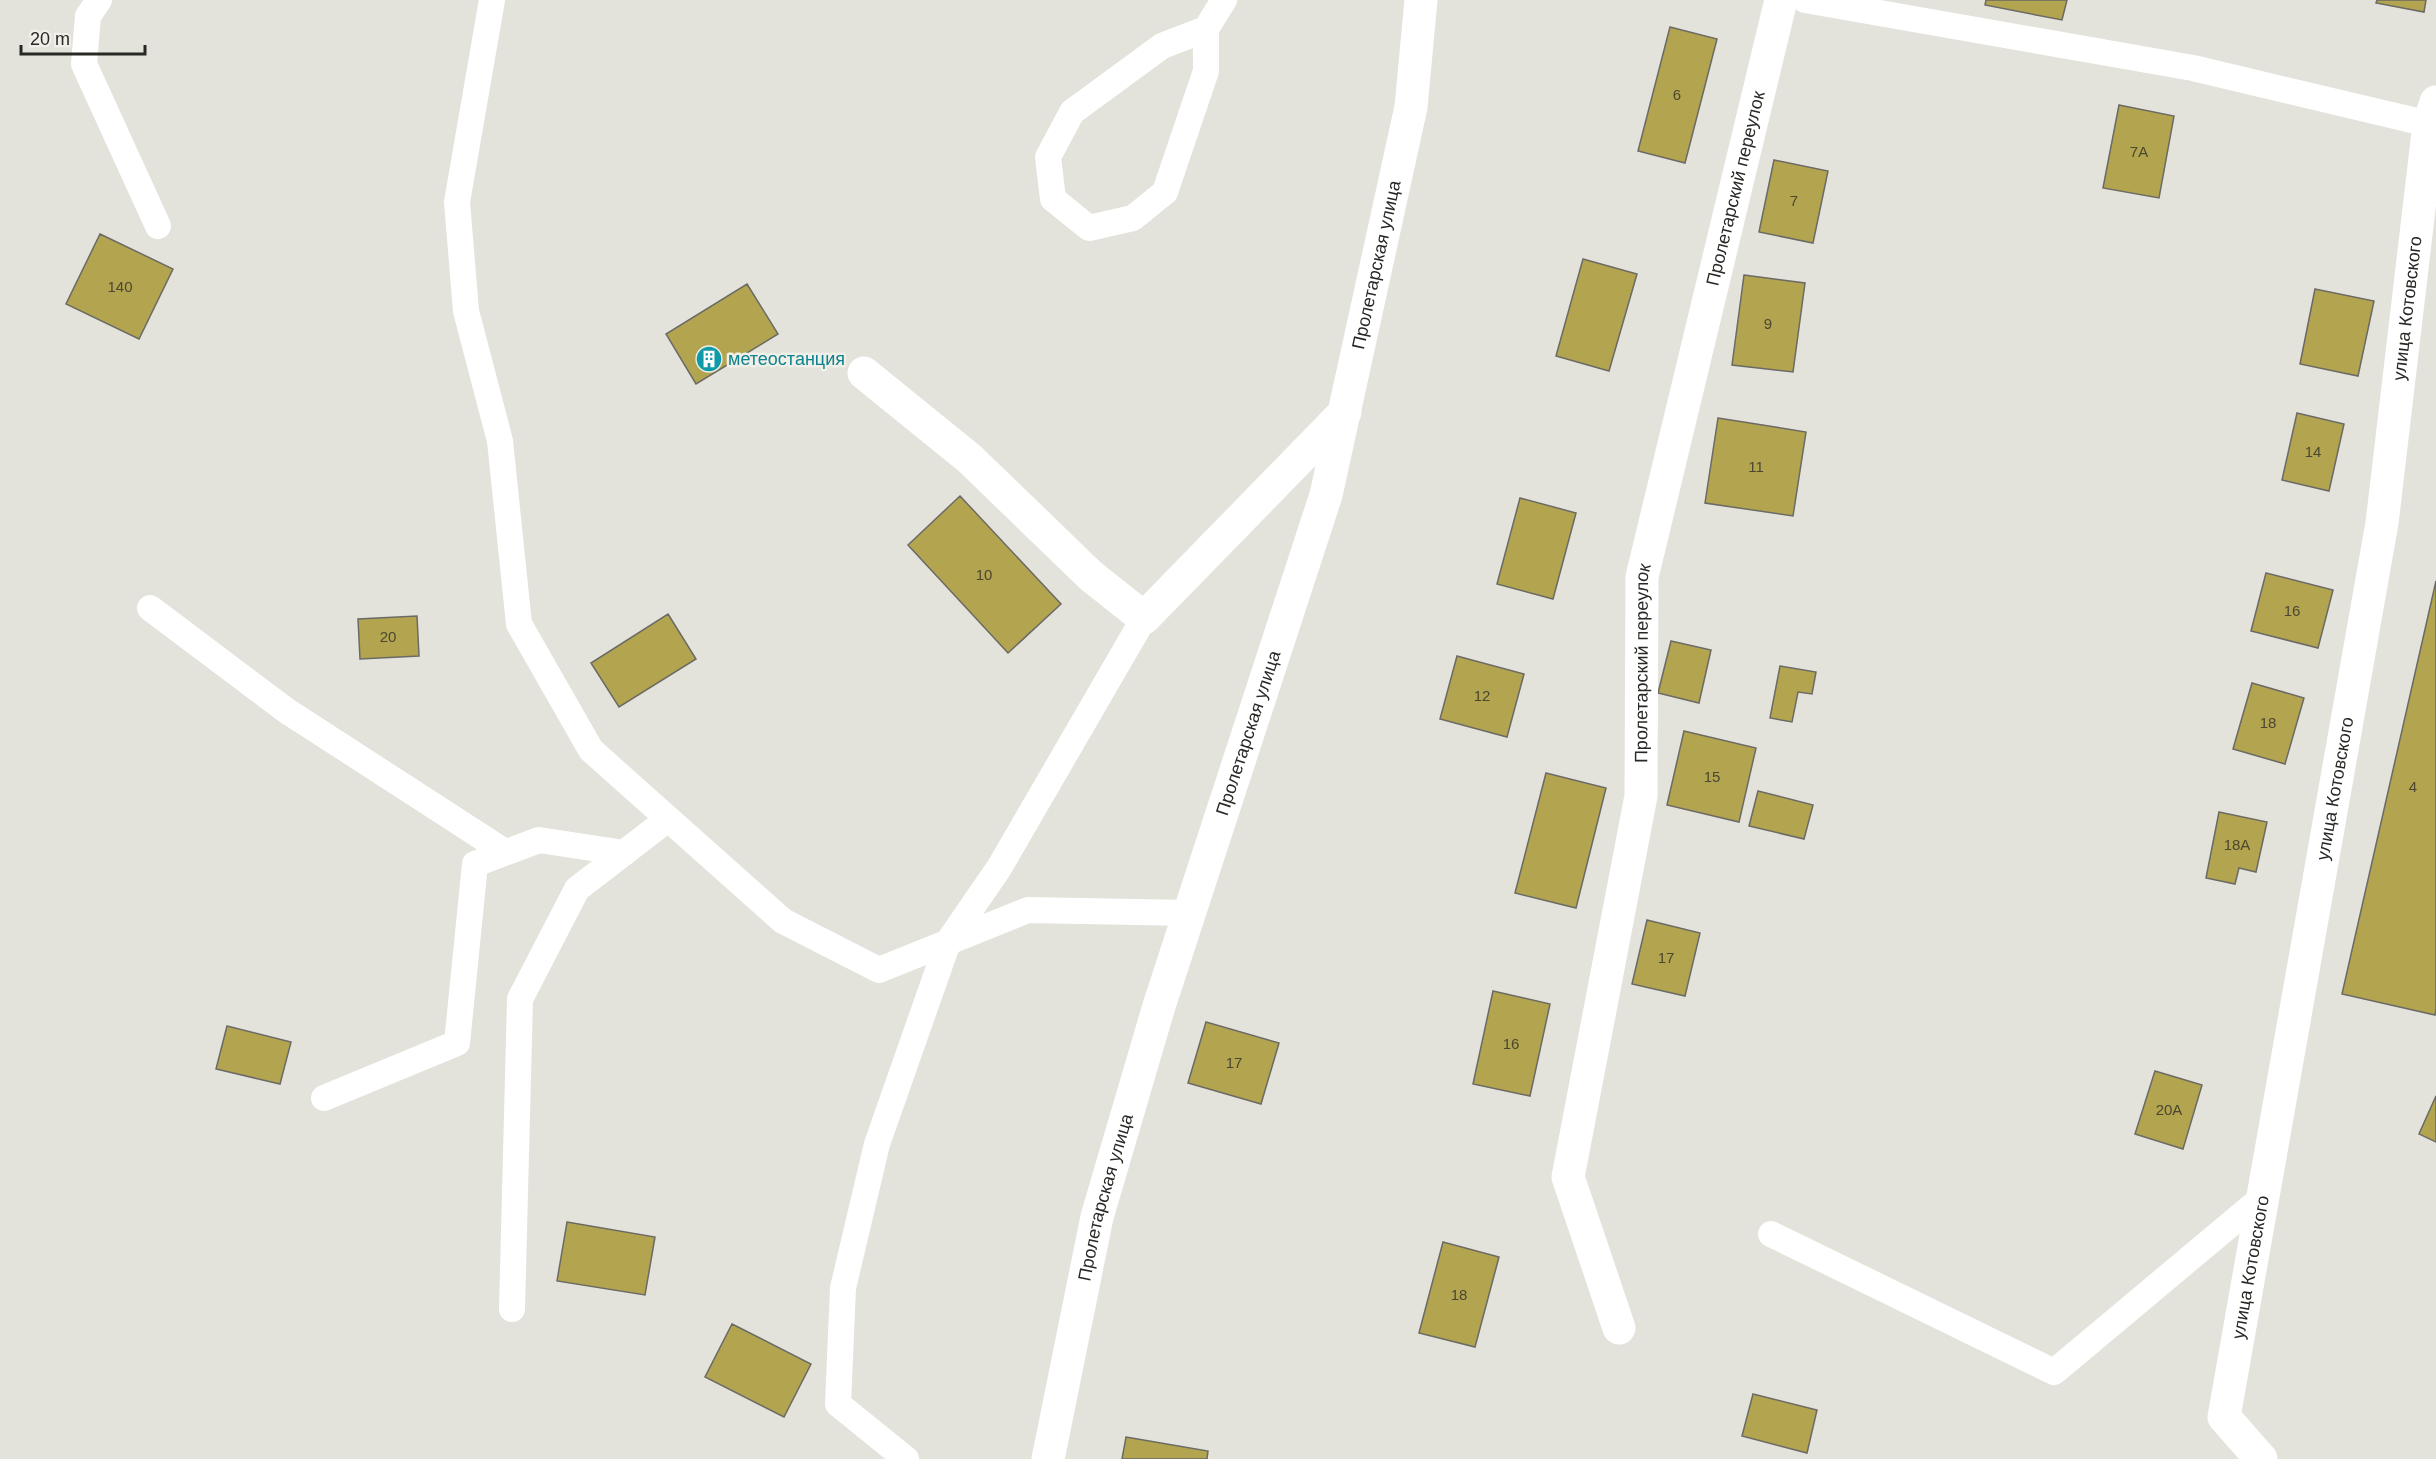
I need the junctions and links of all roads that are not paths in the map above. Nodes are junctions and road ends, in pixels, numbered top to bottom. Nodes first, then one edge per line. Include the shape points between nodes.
1 (99, 0) edge
2 (492, 0) edge
3 (1224, 0) edge
4 (1421, 0) edge
5 (1781, 0) edge
6 (1805, 0) edge
7 (1206, 28) junction
8 (2433, 113) edge
9 (158, 226) dead end
10 (864, 373) dead end
11 (1345, 412) junction
12 (150, 609) dead end
13 (1144, 618) junction
14 (668, 819) junction
15 (505, 852) junction
16 (624, 853) junction
17 (1190, 913) junction
18 (948, 942) junction
19 (324, 1098) dead end
20 (2263, 1197) junction
21 (1771, 1234) dead end
22 (512, 1309) dead end
23 (1618, 1328) dead end
24 (906, 1459) edge
25 (1048, 1459) edge
26 (2261, 1459) edge

1 - 9 lane via 88,16 84,64
2 - 14 lane via 457,202 466,311 500,441 519,624 591,750
3 - 7 lane
4 - 11 street, Пролетарская улица via 1412,107
5 - 23 street, Пролетарский переулок via 1642,577 1641,796 1568,1177
6 - 8 lane
7 - 7 lane via 1206,71 1165,192 1133,218 1089,228 1053,199 1048,157 1072,112 1162,46
8 - 20 street, улица Котовского via 2382,523
10 - 13 street via 970,459 1091,576
11 - 13 street
11 - 17 street, Пролетарская улица via 1326,495
12 - 15 lane via 287,711
13 - 18 lane via 999,868
14 - 16 lane
14 - 18 lane via 783,921 879,970
15 - 16 lane via 539,840
15 - 19 lane via 474,864 457,1043
16 - 22 lane via 577,890 520,999
17 - 18 lane via 1028,910
17 - 25 street, Пролетарская улица via 1097,1217
18 - 24 lane via 877,1144 843,1288 838,1404
20 - 21 lane via 2054,1372
20 - 26 street, улица Котовского via 2224,1417

